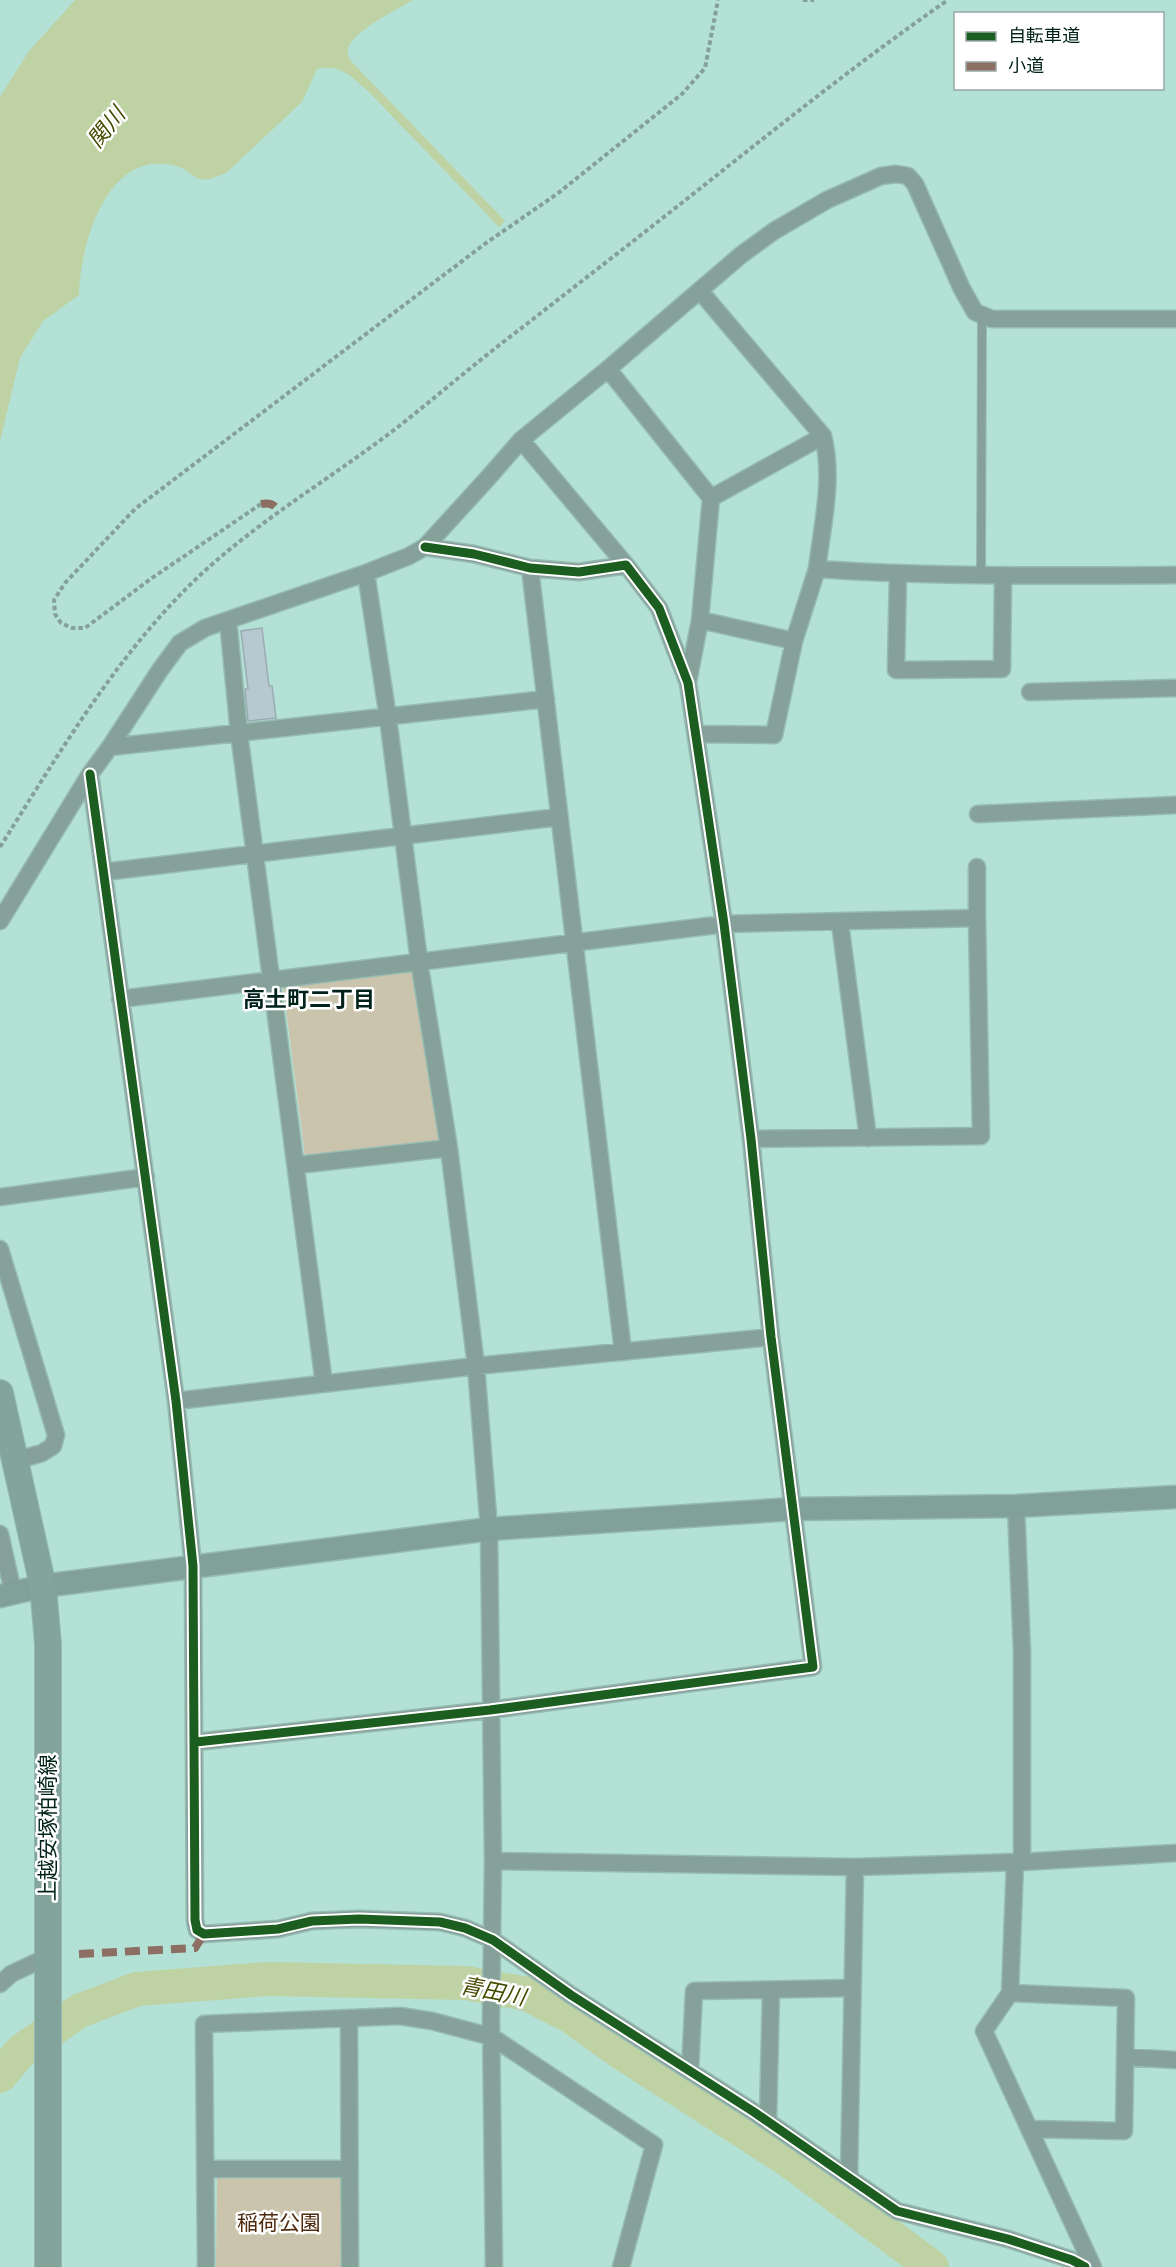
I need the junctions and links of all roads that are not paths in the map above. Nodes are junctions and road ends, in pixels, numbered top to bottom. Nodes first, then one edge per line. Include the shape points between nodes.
1 (700, 291) junction
2 (982, 315) junction
3 (1176, 319) edge
4 (608, 369) junction
5 (823, 436) junction
6 (520, 440) junction
7 (711, 498) junction
8 (424, 547) junction
9 (626, 564) junction
10 (530, 568) junction
11 (817, 569) junction
12 (366, 573) junction
13 (898, 574) junction
14 (1176, 575) edge
15 (981, 576) junction
16 (1003, 576) junction
17 (228, 620) junction
18 (700, 620) junction
19 (794, 641) junction
20 (688, 683) junction
21 (1176, 688) edge
22 (1030, 692) dead end
23 (546, 699) junction
24 (388, 718) junction
25 (239, 734) junction
26 (696, 734) junction
27 (110, 747) junction
28 (90, 774) junction
29 (1176, 805) edge
30 (978, 814) dead end
31 (560, 817) junction
32 (403, 836) junction
33 (255, 855) junction
34 (977, 867) dead end
35 (104, 872) junction
36 (977, 918) junction
37 (0, 921) edge
38 (840, 923) junction
39 (724, 924) junction
40 (574, 941) junction
41 (419, 961) junction
42 (272, 979) junction
43 (120, 999) junction
44 (868, 1138) junction
45 (751, 1139) junction
46 (449, 1148) junction
47 (297, 1165) junction
48 (146, 1177) junction
49 (0, 1197) edge
50 (0, 1250) edge
51 (771, 1337) junction
52 (623, 1352) junction
53 (476, 1366) junction
54 (324, 1384) junction
55 (0, 1393) edge
56 (176, 1401) junction
57 (14, 1461) junction
58 (1176, 1497) edge
59 (1016, 1506) junction
60 (792, 1509) junction
61 (489, 1529) junction
62 (0, 1534) edge
63 (193, 1566) junction
64 (43, 1586) junction
65 (6, 1594) edge
66 (490, 1710) junction
67 (195, 1742) junction
68 (1176, 1853) edge
69 (493, 1861) junction
70 (1019, 1862) junction
71 (855, 1867) junction
72 (493, 1948) junction
73 (48, 1957) junction
74 (0, 1984) edge
75 (852, 1988) junction
76 (771, 1990) junction
77 (1010, 1994) junction
78 (349, 2019) junction
79 (492, 2037) junction
80 (1125, 2057) junction
81 (1176, 2061) edge
82 (690, 2070) junction
83 (768, 2121) junction
84 (1029, 2129) junction
85 (205, 2169) junction
86 (349, 2169) junction
87 (849, 2177) junction
88 (48, 2267) edge
89 (206, 2267) edge
90 (350, 2267) edge
91 (494, 2267) edge
92 (621, 2267) edge
93 (1085, 2267) edge
94 (1093, 2267) edge

1 - 2 street via 774,231 827,200 880,176 896,174 908,176 915,184 962,289 975,312
1 - 4 street
1 - 5 street
2 - 3 street via 992,319
2 - 15 lane
4 - 6 street
4 - 7 street
5 - 7 street
5 - 11 street via 827,484
6 - 8 street
6 - 9 street
7 - 18 street
8 - 10 street
8 - 12 street
9 - 10 street via 579,572
9 - 20 street via 659,608
10 - 23 street
11 - 13 street
11 - 19 street
12 - 17 street
12 - 24 street
13 - 15 street
13 - 16 street via 896,670 1002,669
14 - 16 street
15 - 16 street
17 - 25 street
17 - 27 street via 180,643
18 - 19 street
18 - 20 street
19 - 26 street via 774,735
20 - 26 street
21 - 22 street
23 - 24 street
23 - 31 street
24 - 25 street
24 - 32 street
25 - 27 street
25 - 33 street
26 - 39 street
27 - 28 street
28 - 35 street
28 - 37 street
29 - 30 street
31 - 32 street
31 - 40 street
32 - 33 street
32 - 41 street
33 - 35 street
33 - 42 street
34 - 36 street
35 - 43 street
36 - 38 street
36 - 44 street via 981,1136
38 - 39 street
38 - 44 street
39 - 40 street
39 - 45 street
40 - 41 street
40 - 52 street
41 - 42 street
41 - 46 street
42 - 43 street
42 - 47 street
43 - 48 street
44 - 45 street
45 - 51 street
46 - 47 street
46 - 53 street
47 - 54 street
48 - 49 street
48 - 56 street
50 - 57 street via 56,1435 52,1446 42,1453
51 - 52 street
51 - 60 street
52 - 53 street
53 - 54 street
53 - 61 street
54 - 56 street
55 - 57 main road, 上越安塚柏崎線
56 - 63 street
57 - 64 main road, 上越安塚柏崎線
58 - 59 street
59 - 60 street
59 - 70 street via 1022,1652
60 - 61 street
60 - 66 street via 813,1667
61 - 63 street
61 - 66 street
62 - 65 street
63 - 64 street
63 - 67 street
64 - 65 street
64 - 73 main road, 上越安塚柏崎線 via 48,1654
66 - 67 street
66 - 69 street
67 - 72 street via 195,1920 197,1929 204,1934 278,1929 312,1921 405,1919 465,1928
68 - 70 street
69 - 71 street
69 - 72 street
70 - 71 street
70 - 77 street
71 - 75 street
72 - 79 street
72 - 82 street
73 - 74 street via 11,1974
73 - 88 main road, 上越安塚柏崎線
75 - 76 street
75 - 87 street
76 - 82 street via 694,1991
76 - 83 street
77 - 80 street via 1126,1998
77 - 84 street via 984,2031
78 - 79 street via 400,2016
78 - 85 street via 204,2025
78 - 86 street
79 - 91 street
79 - 92 street via 654,2145
80 - 81 street
80 - 84 street via 1124,2131
82 - 83 street
83 - 87 street
84 - 94 street
85 - 86 street
85 - 89 street
86 - 90 street
87 - 93 street via 897,2211 1008,2240

